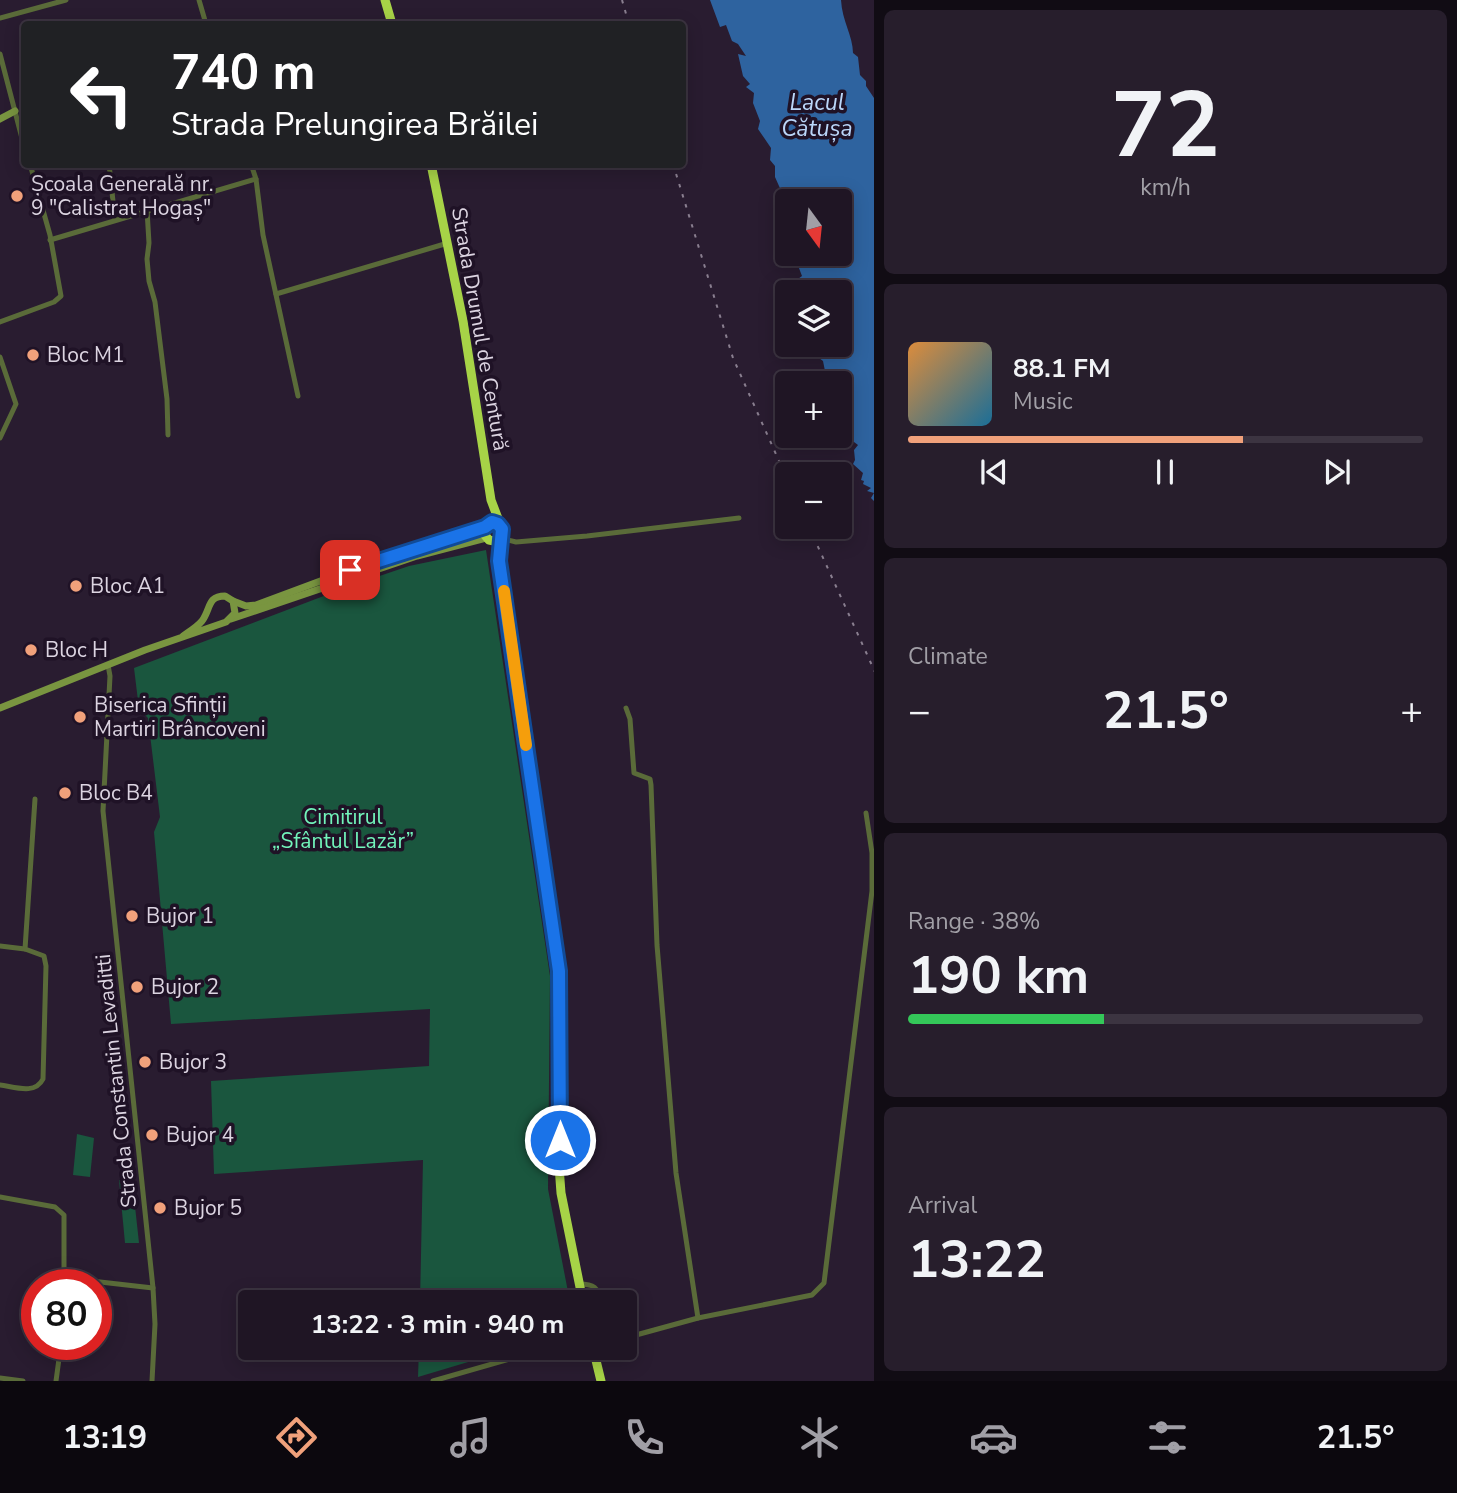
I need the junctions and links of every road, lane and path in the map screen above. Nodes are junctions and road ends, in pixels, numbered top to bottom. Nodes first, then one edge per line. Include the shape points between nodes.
1 (66, 0) edge
2 (199, 0) edge
3 (385, 0) edge
4 (0, 18) edge
5 (205, 21) edge
6 (391, 21) edge
7 (0, 54) edge
8 (15, 111) junction
9 (0, 119) edge
10 (21, 134) edge
11 (31, 168) edge
12 (110, 168) edge
13 (252, 168) edge
14 (432, 168) edge
15 (256, 179) junction
16 (147, 210) junction
17 (115, 220) junction
18 (50, 240) junction
19 (448, 243) junction
20 (276, 294) junction
21 (0, 322) edge
22 (0, 357) edge
23 (298, 396) dead end
24 (168, 435) dead end
25 (0, 438) edge
26 (491, 500) junction
27 (739, 518) dead end
28 (498, 524) junction
29 (485, 526) junction
30 (500, 538) junction
31 (487, 539) junction
32 (499, 561) junction
33 (233, 601) junction
34 (208, 611) junction
35 (226, 621) junction
36 (183, 636) junction
37 (108, 665) junction
38 (0, 709) edge
39 (626, 709) dead end
40 (35, 799) dead end
41 (866, 813) dead end
42 (0, 946) edge
43 (24, 949) junction
44 (0, 1085) edge
45 (0, 1197) edge
46 (64, 1269) edge
47 (579, 1284) junction
48 (112, 1285) edge
49 (153, 1288) junction
50 (580, 1290) edge
51 (598, 1290) edge
52 (698, 1318) junction
53 (637, 1335) edge
54 (59, 1360) edge
55 (506, 1360) edge
56 (596, 1360) edge
57 (0, 1378) edge
58 (23, 1381) edge
59 (56, 1381) edge
60 (152, 1381) edge
61 (433, 1381) edge
62 (601, 1381) edge

1 - 4 street
2 - 5 street
3 - 6 highway
7 - 8 street
8 - 9 main road
8 - 10 street
11 - 18 street
12 - 17 street
13 - 15 street
14 - 19 highway, Strada Drumul de Centură
15 - 16 street
15 - 20 street
16 - 17 street
16 - 24 street via 149,281
17 - 18 street
18 - 21 street via 61,296
19 - 20 street
19 - 26 highway, Strada Drumul de Centură
20 - 23 street
22 - 25 street via 16,404
26 - 28 highway
26 - 29 highway
27 - 30 street via 516,542
28 - 29 highway
28 - 30 highway
29 - 31 highway
29 - 33 main road via 256,605
30 - 31 highway
30 - 32 highway
31 - 32 highway
31 - 35 main road via 418,556
32 - 47 highway via 557,947 560,1180
33 - 34 main road via 215,597
33 - 35 main road via 235,609
34 - 35 main road via 211,618
34 - 36 main road via 200,624
35 - 36 main road
36 - 37 main road
37 - 38 main road
37 - 49 street, Strada Constantin Levaditti via 103,811
39 - 52 street via 634,773 646,776 651,785 657,945 676,1173
40 - 43 street
41 - 52 street via 872,891 827,1277 812,1294
42 - 43 street
43 - 44 street via 44,956 46,966 43,1079 34,1089
45 - 46 street via 55,1207 64,1215
47 - 50 highway
47 - 51 street
48 - 49 street
49 - 60 street, Strada Constantin Levaditti
52 - 53 street
54 - 59 street
55 - 61 street
56 - 62 highway
57 - 58 street

